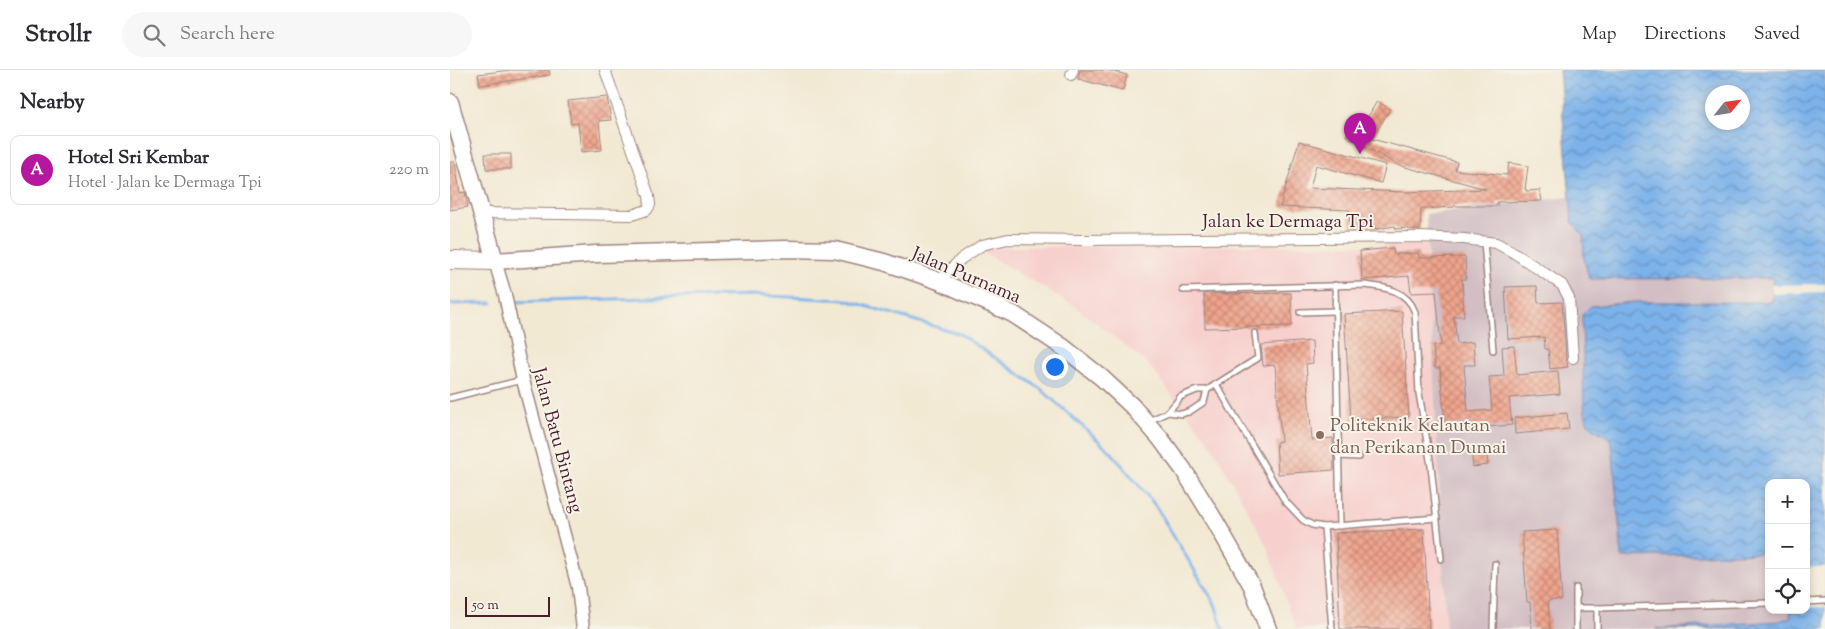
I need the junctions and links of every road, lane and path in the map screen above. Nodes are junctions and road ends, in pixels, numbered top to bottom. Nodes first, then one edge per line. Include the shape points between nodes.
1 (605, 70) edge
2 (450, 102) edge
3 (480, 213) junction
4 (1484, 242) junction
5 (450, 260) edge
6 (495, 261) junction
7 (939, 281) junction
8 (1336, 285) junction
9 (1182, 290) dead end
10 (1336, 311) junction
11 (1300, 312) dead end
12 (1255, 333) dead end
13 (1493, 350) dead end
14 (1573, 358) dead end
15 (523, 380) junction
16 (1216, 384) junction
17 (1207, 390) junction
18 (450, 398) edge
19 (1168, 412) junction
20 (1146, 422) junction
21 (1338, 456) junction
22 (1360, 457) dead end
23 (1437, 518) junction
24 (1340, 526) junction
25 (1324, 527) junction
26 (1441, 559) dead end
27 (1496, 564) dead end
28 (1576, 588) dead end
29 (1825, 601) edge
30 (1810, 602) edge
31 (1765, 603) edge
32 (1576, 608) junction
33 (1598, 608) junction
34 (583, 629) edge
35 (1268, 629) edge
36 (1332, 629) edge
37 (1493, 629) edge
38 (1576, 629) edge
39 (1597, 629) edge

1 - 3 street via 649,196 647,210 632,215 579,216
2 - 3 main road
3 - 6 main road
4 - 7 street, Jalan ke Dermaga Tpi via 1420,237 1008,239 982,245 961,259
4 - 13 lane
4 - 14 street, Jalan ke Dermaga Tpi via 1514,252 1562,285 1570,298
5 - 6 highway
6 - 7 main road, Jalan Purnama via 596,254 835,250
6 - 15 street, Jalan Batu Bintang
7 - 20 main road, Jalan Purnama via 1013,314 1063,347 1102,378
8 - 9 lane
8 - 10 lane
8 - 23 lane via 1393,290 1413,305 1419,393
10 - 11 lane
10 - 21 lane
12 - 16 lane via 1258,358
15 - 18 lane
15 - 34 street, Jalan Batu Bintang via 578,587
16 - 17 lane
16 - 25 lane via 1286,501 1303,520
17 - 19 lane via 1197,390 1179,398
17 - 19 lane via 1204,402 1188,412
19 - 20 lane
20 - 35 main road, Jalan Purnama via 1183,469 1215,521 1252,586
21 - 22 lane
21 - 24 lane
23 - 24 lane
23 - 26 lane
24 - 25 lane
25 - 36 lane
27 - 37 lane
28 - 32 lane
29 - 30 lane
31 - 33 lane
32 - 33 lane
32 - 38 lane
33 - 39 lane

